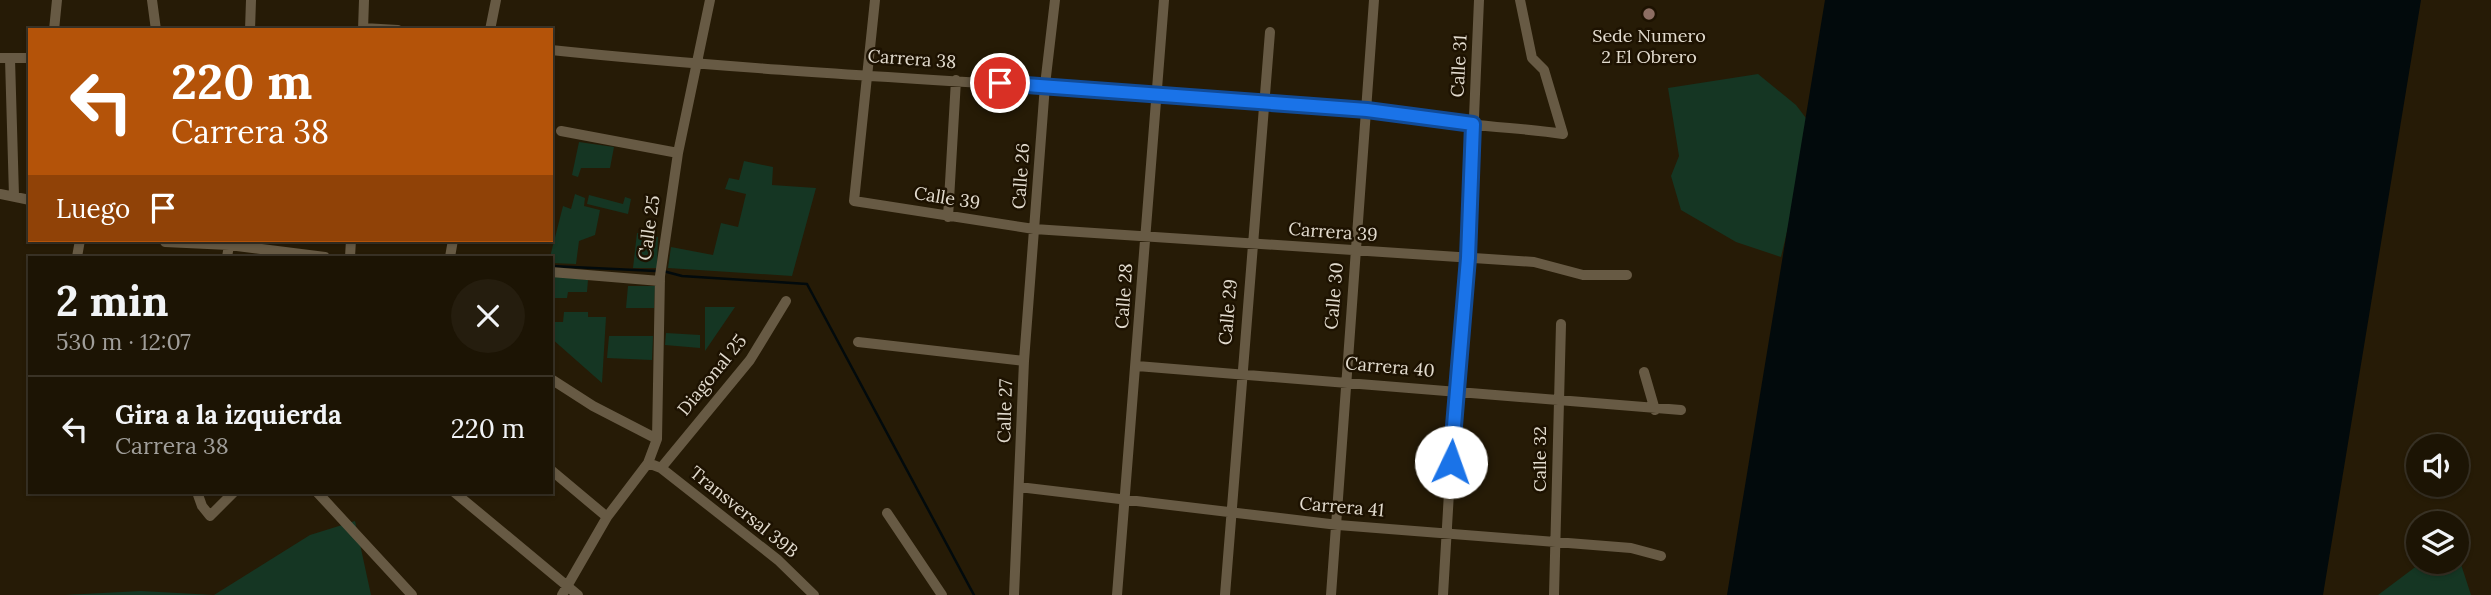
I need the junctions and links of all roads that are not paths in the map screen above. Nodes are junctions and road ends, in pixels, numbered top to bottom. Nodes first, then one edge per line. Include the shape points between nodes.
1 (57, 0) edge
2 (152, 0) edge
3 (251, 0) edge
4 (364, 0) edge
5 (496, 0) edge
6 (710, 0) edge
7 (875, 0) edge
8 (1055, 0) edge
9 (1164, 0) edge
10 (1374, 0) edge
11 (1479, 0) edge
12 (1520, 0) edge
13 (54, 28) edge
14 (156, 28) edge
15 (250, 28) edge
16 (363, 28) edge
17 (490, 28) edge
18 (1270, 32) dead end
19 (553, 50) edge
20 (28, 58) edge
21 (5, 59) edge
22 (698, 65) junction
23 (867, 73) junction
24 (956, 80) junction
25 (1045, 85) junction
26 (1157, 95) junction
27 (1264, 102) junction
28 (1367, 110) junction
29 (1473, 124) junction
30 (561, 131) dead end
31 (678, 153) junction
32 (0, 194) edge
33 (14, 196) junction
34 (28, 200) edge
35 (948, 217) junction
36 (1034, 229) junction
37 (1146, 235) junction
38 (165, 242) dead end
39 (230, 242) edge
40 (1252, 244) junction
41 (1356, 251) junction
42 (319, 256) edge
43 (1468, 258) junction
44 (553, 272) edge
45 (660, 274) junction
46 (1627, 275) dead end
47 (786, 301) dead end
48 (1561, 324) dead end
49 (858, 342) dead end
50 (1024, 361) junction
51 (1137, 366) junction
52 (1644, 372) dead end
53 (1240, 373) junction
54 (553, 380) edge
55 (1344, 381) junction
56 (1455, 390) junction
57 (1558, 398) junction
58 (1655, 410) junction
59 (1681, 410) dead end
60 (657, 439) junction
61 (648, 463) junction
62 (661, 468) junction
63 (553, 472) edge
64 (1019, 487) junction
65 (198, 494) edge
66 (232, 494) edge
67 (319, 494) edge
68 (456, 494) edge
69 (1127, 498) junction
70 (887, 513) dead end
71 (1232, 514) junction
72 (607, 517) junction
73 (1338, 525) junction
74 (1448, 534) junction
75 (1558, 544) junction
76 (1661, 556) dead end
77 (565, 591) edge
78 (412, 595) edge
79 (578, 595) edge
80 (814, 595) edge
81 (942, 595) edge
82 (1014, 595) edge
83 (1117, 595) edge
84 (1225, 595) edge
85 (1331, 595) edge
86 (1443, 595) edge
87 (1554, 595) edge

1 - 13 street
2 - 14 street
3 - 15 street
4 - 16 street
5 - 17 street
6 - 22 street, Calle 25
7 - 23 street
8 - 25 street, Calle 26
9 - 26 street, Calle 28
10 - 28 street, Calle 30
11 - 29 street, Calle 31
12 - 29 street, Carrera 38 via 1532,58 1544,70 1563,134
18 - 27 street, Calle 29
19 - 22 street, Carrera 38
20 - 21 street
21 - 33 street
22 - 23 street, Carrera 38
22 - 31 street, Calle 25
23 - 24 street, Carrera 38
23 - 35 street, Calle 39 via 855,201
24 - 25 street, Carrera 38
24 - 35 street
25 - 26 street, Carrera 38
25 - 36 street, Calle 26
26 - 27 street, Carrera 38
26 - 37 street, Calle 28
27 - 28 street, Carrera 38
27 - 40 street, Calle 29
28 - 29 street, Carrera 38
28 - 41 street, Calle 30
29 - 43 street, Calle 31
30 - 31 street
31 - 45 street, Calle 25
32 - 33 street
33 - 34 street
35 - 36 street, Calle 39
36 - 37 street, Carrera 39
36 - 50 street, Calle 27
37 - 40 street, Carrera 39
37 - 51 street, Calle 28
38 - 39 street
39 - 42 street
40 - 41 street, Carrera 39
40 - 53 street, Calle 29
41 - 43 street, Carrera 39
41 - 55 street, Calle 30
43 - 46 street, Carrera 39 via 1534,262 1583,275
43 - 56 street, Calle 31
44 - 45 street
45 - 60 street, Calle 25
47 - 62 street, Diagonal 25 via 750,360
48 - 57 street, Calle 32
49 - 50 street
50 - 64 street, Calle 27
51 - 53 street, Carrera 40
51 - 69 street, Calle 28
52 - 58 street
53 - 55 street, Carrera 40
53 - 71 street, Calle 29
54 - 60 street
55 - 56 street, Carrera 40
55 - 73 street, Calle 30
56 - 57 street, Carrera 40
56 - 74 street, Calle 31
57 - 58 street, Carrera 40
57 - 75 street, Calle 32
58 - 59 street, Carrera 40
60 - 61 street, Calle 25
61 - 62 street, Transversal 39B
61 - 72 street
62 - 80 street, Transversal 39B via 778,560
63 - 72 street
64 - 69 street, Carrera 41
64 - 82 street, Calle 27
65 - 66 street via 210,516
67 - 78 street
68 - 77 street
69 - 71 street, Carrera 41
69 - 83 street, Calle 28
70 - 81 street
71 - 73 street, Carrera 41
71 - 84 street, Calle 29
72 - 77 street
73 - 74 street, Carrera 41
73 - 85 street, Calle 30
74 - 75 street, Carrera 41
74 - 86 street, Calle 31
75 - 76 street, Carrera 41 via 1630,548
75 - 87 street, Calle 32
77 - 79 street

